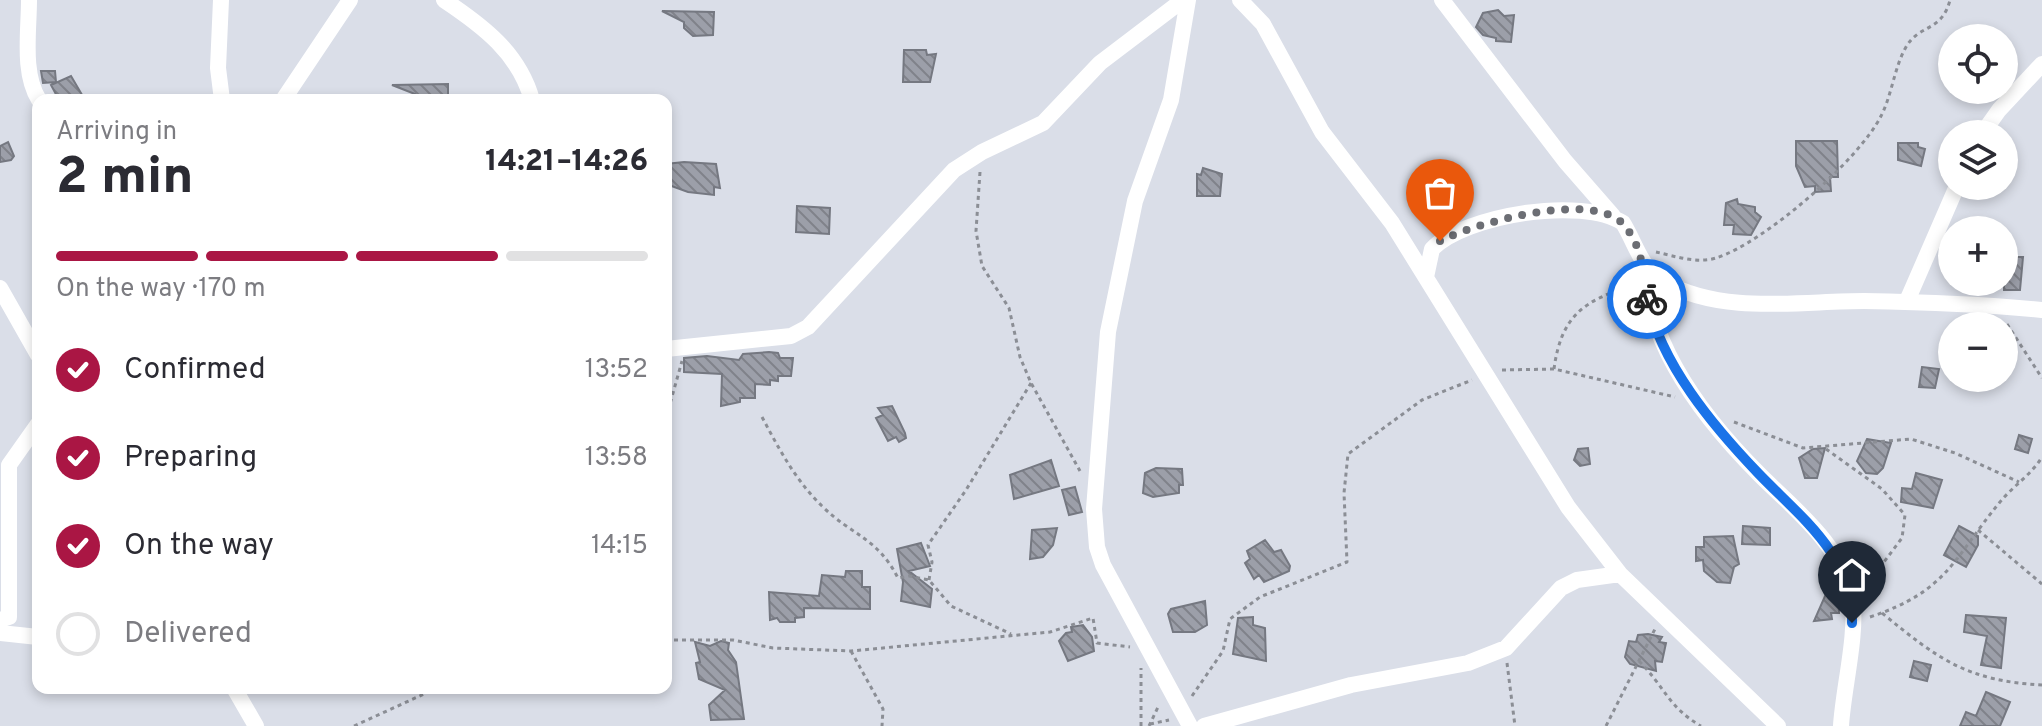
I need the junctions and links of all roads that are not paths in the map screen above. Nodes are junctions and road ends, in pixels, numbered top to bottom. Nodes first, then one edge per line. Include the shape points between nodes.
1 (29, 0) edge
2 (221, 0) edge
3 (350, 0) edge
4 (444, 0) edge
5 (1186, 0) edge
6 (1240, 0) edge
7 (1442, 0) edge
8 (2042, 64) edge
9 (36, 94) edge
10 (221, 94) edge
11 (287, 94) edge
12 (530, 94) edge
13 (1992, 120) edge
14 (1951, 200) edge
15 (1614, 218) junction
16 (1646, 275) junction
17 (1426, 277) junction
18 (0, 288) edge
19 (1907, 301) junction
20 (2042, 310) edge
21 (32, 344) edge
22 (674, 348) edge
23 (32, 432) edge
24 (1620, 574) junction
25 (0, 620) edge
26 (0, 633) edge
27 (32, 636) edge
28 (237, 694) edge
29 (256, 726) edge
30 (1190, 726) edge
31 (1204, 726) edge
32 (1778, 726) edge
33 (1841, 726) edge

1 - 9 street via 29,71
2 - 10 street
3 - 11 street
4 - 12 street via 512,56
5 - 22 street via 1100,63 1043,123 954,170 808,327 791,336
5 - 30 street via 1171,100 1135,201 1108,332 1094,490 1097,547 1144,649
6 - 17 street via 1263,24 1322,132
7 - 15 street
8 - 13 street
14 - 19 street
15 - 16 street via 1623,223
15 - 17 street via 1584,211 1519,213 1440,241 1428,260
16 - 19 street via 1736,302
16 - 33 street via 1648,302 1662,340 1701,406 1759,474 1816,529 1845,577 1852,623
17 - 24 street via 1568,507
18 - 21 street
19 - 20 street
23 - 25 street via 9,465 9,617
24 - 31 street via 1577,580 1561,588 1506,648 1468,663 1351,685
24 - 32 street
26 - 27 street
28 - 29 street

